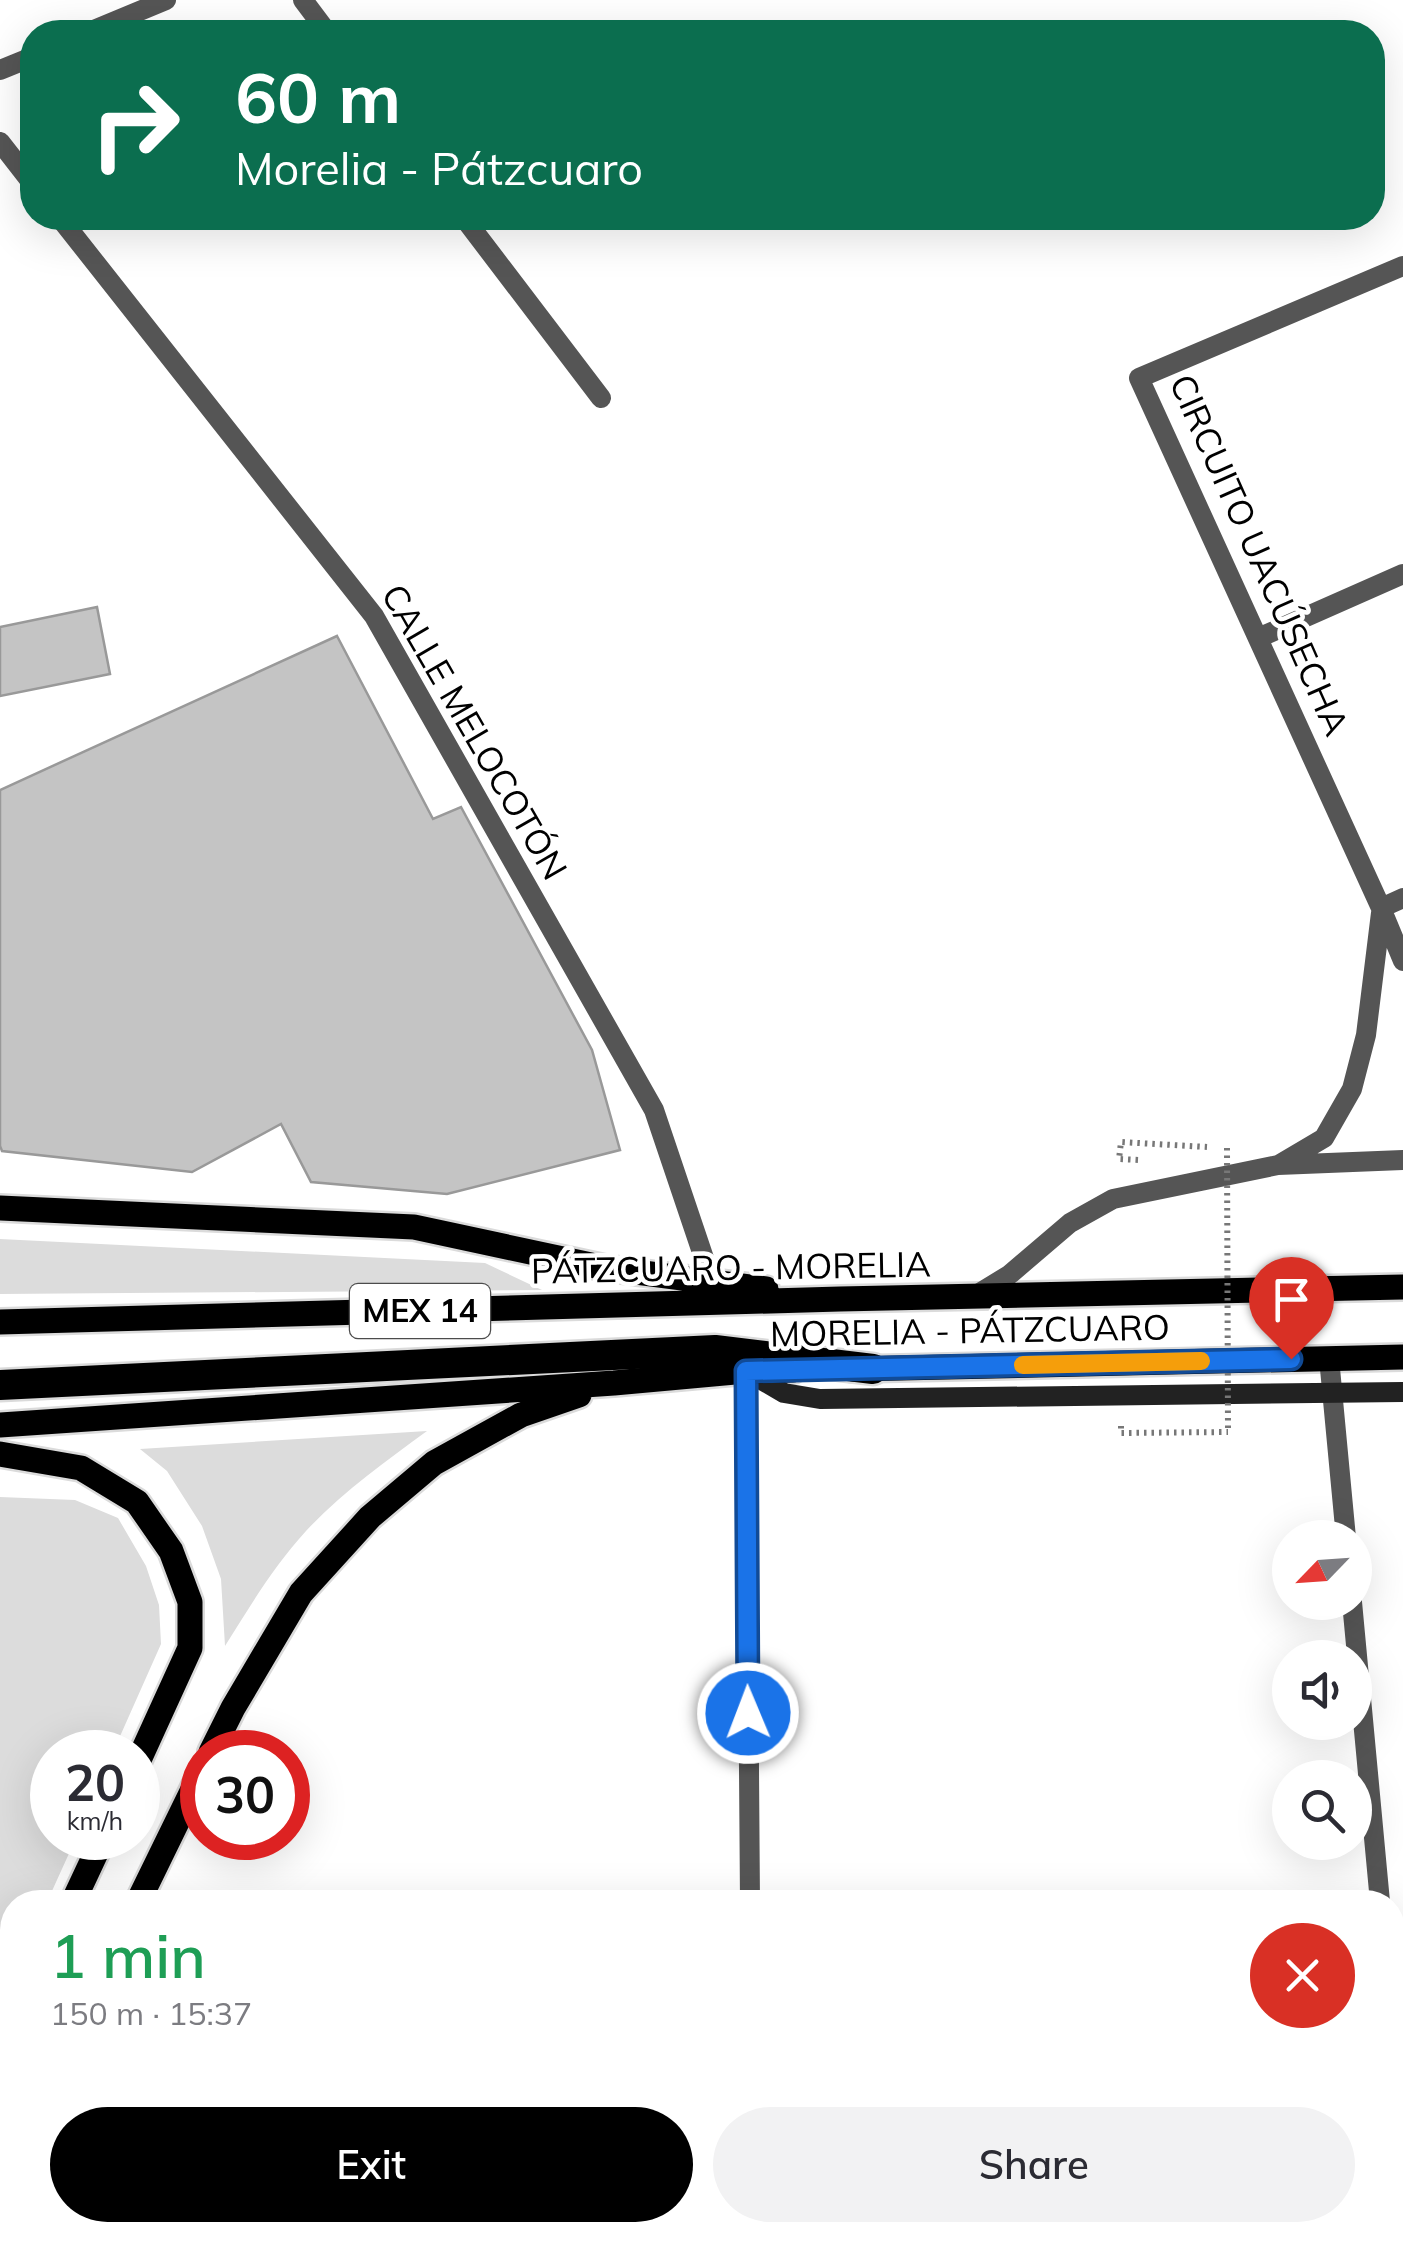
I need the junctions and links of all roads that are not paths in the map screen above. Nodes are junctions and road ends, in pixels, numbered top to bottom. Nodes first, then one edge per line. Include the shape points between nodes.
1 (166, 0) edge
2 (118, 20) edge
3 (0, 142) edge
4 (20, 168) edge
5 (69, 230) edge
6 (473, 230) edge
7 (1403, 266) edge
8 (601, 398) dead end
9 (1403, 574) edge
10 (1258, 638) junction
11 (1403, 898) edge
12 (1381, 908) junction
13 (1403, 961) edge
14 (1403, 1160) edge
15 (1278, 1165) junction
16 (0, 1208) edge
17 (712, 1282) junction
18 (1403, 1287) edge
19 (971, 1298) junction
20 (840, 1299) junction
21 (0, 1322) edge
22 (1403, 1357) edge
23 (1329, 1358) junction
24 (873, 1369) junction
25 (746, 1371) junction
26 (614, 1384) junction
27 (0, 1385) edge
28 (1403, 1392) edge
29 (1332, 1394) junction
30 (0, 1425) edge
31 (0, 1454) edge
32 (1344, 1520) edge
33 (1354, 1620) edge
34 (153, 1730) edge
35 (222, 1730) edge
36 (180, 1815) edge
37 (93, 1860) edge
38 (79, 1890) edge
39 (144, 1890) edge
40 (750, 1890) edge
41 (1379, 1890) edge

1 - 2 street
3 - 4 street
5 - 17 street, CALLE MELOCOTÓN via 374,616 654,1110
6 - 8 street
7 - 10 street, CIRCUITO UACÚSECHA via 1139,378
9 - 10 street
10 - 12 street, CIRCUITO UACÚSECHA
11 - 12 street
12 - 13 street, CIRCUITO UACÚSECHA
12 - 15 street via 1366,1034 1352,1089 1324,1138
14 - 15 street
15 - 19 street via 1113,1200 1070,1223
16 - 17 main road via 414,1227 605,1268
17 - 20 main road
18 - 19 main road, PÁTZCUARO - MORELIA / MEX 14
19 - 20 main road, PÁTZCUARO - MORELIA / MEX 14
20 - 21 main road, PÁTZCUARO - MORELIA / MEX 14
22 - 23 main road, MORELIA - PÁTZCUARO
23 - 24 main road, MORELIA - PÁTZCUARO
23 - 29 street
24 - 25 main road, MORELIA - PÁTZCUARO
24 - 27 highway via 715,1350
25 - 26 main road, MORELIA - PÁTZCUARO
25 - 29 street via 784,1393 820,1399
25 - 40 street
26 - 30 main road, MORELIA - PÁTZCUARO
26 - 35 main road via 521,1414 434,1463 370,1517 301,1593
28 - 29 street
29 - 32 street
31 - 34 main road via 81,1468 137,1502 172,1551 190,1602 190,1648
33 - 41 street
36 - 39 main road
37 - 38 main road

